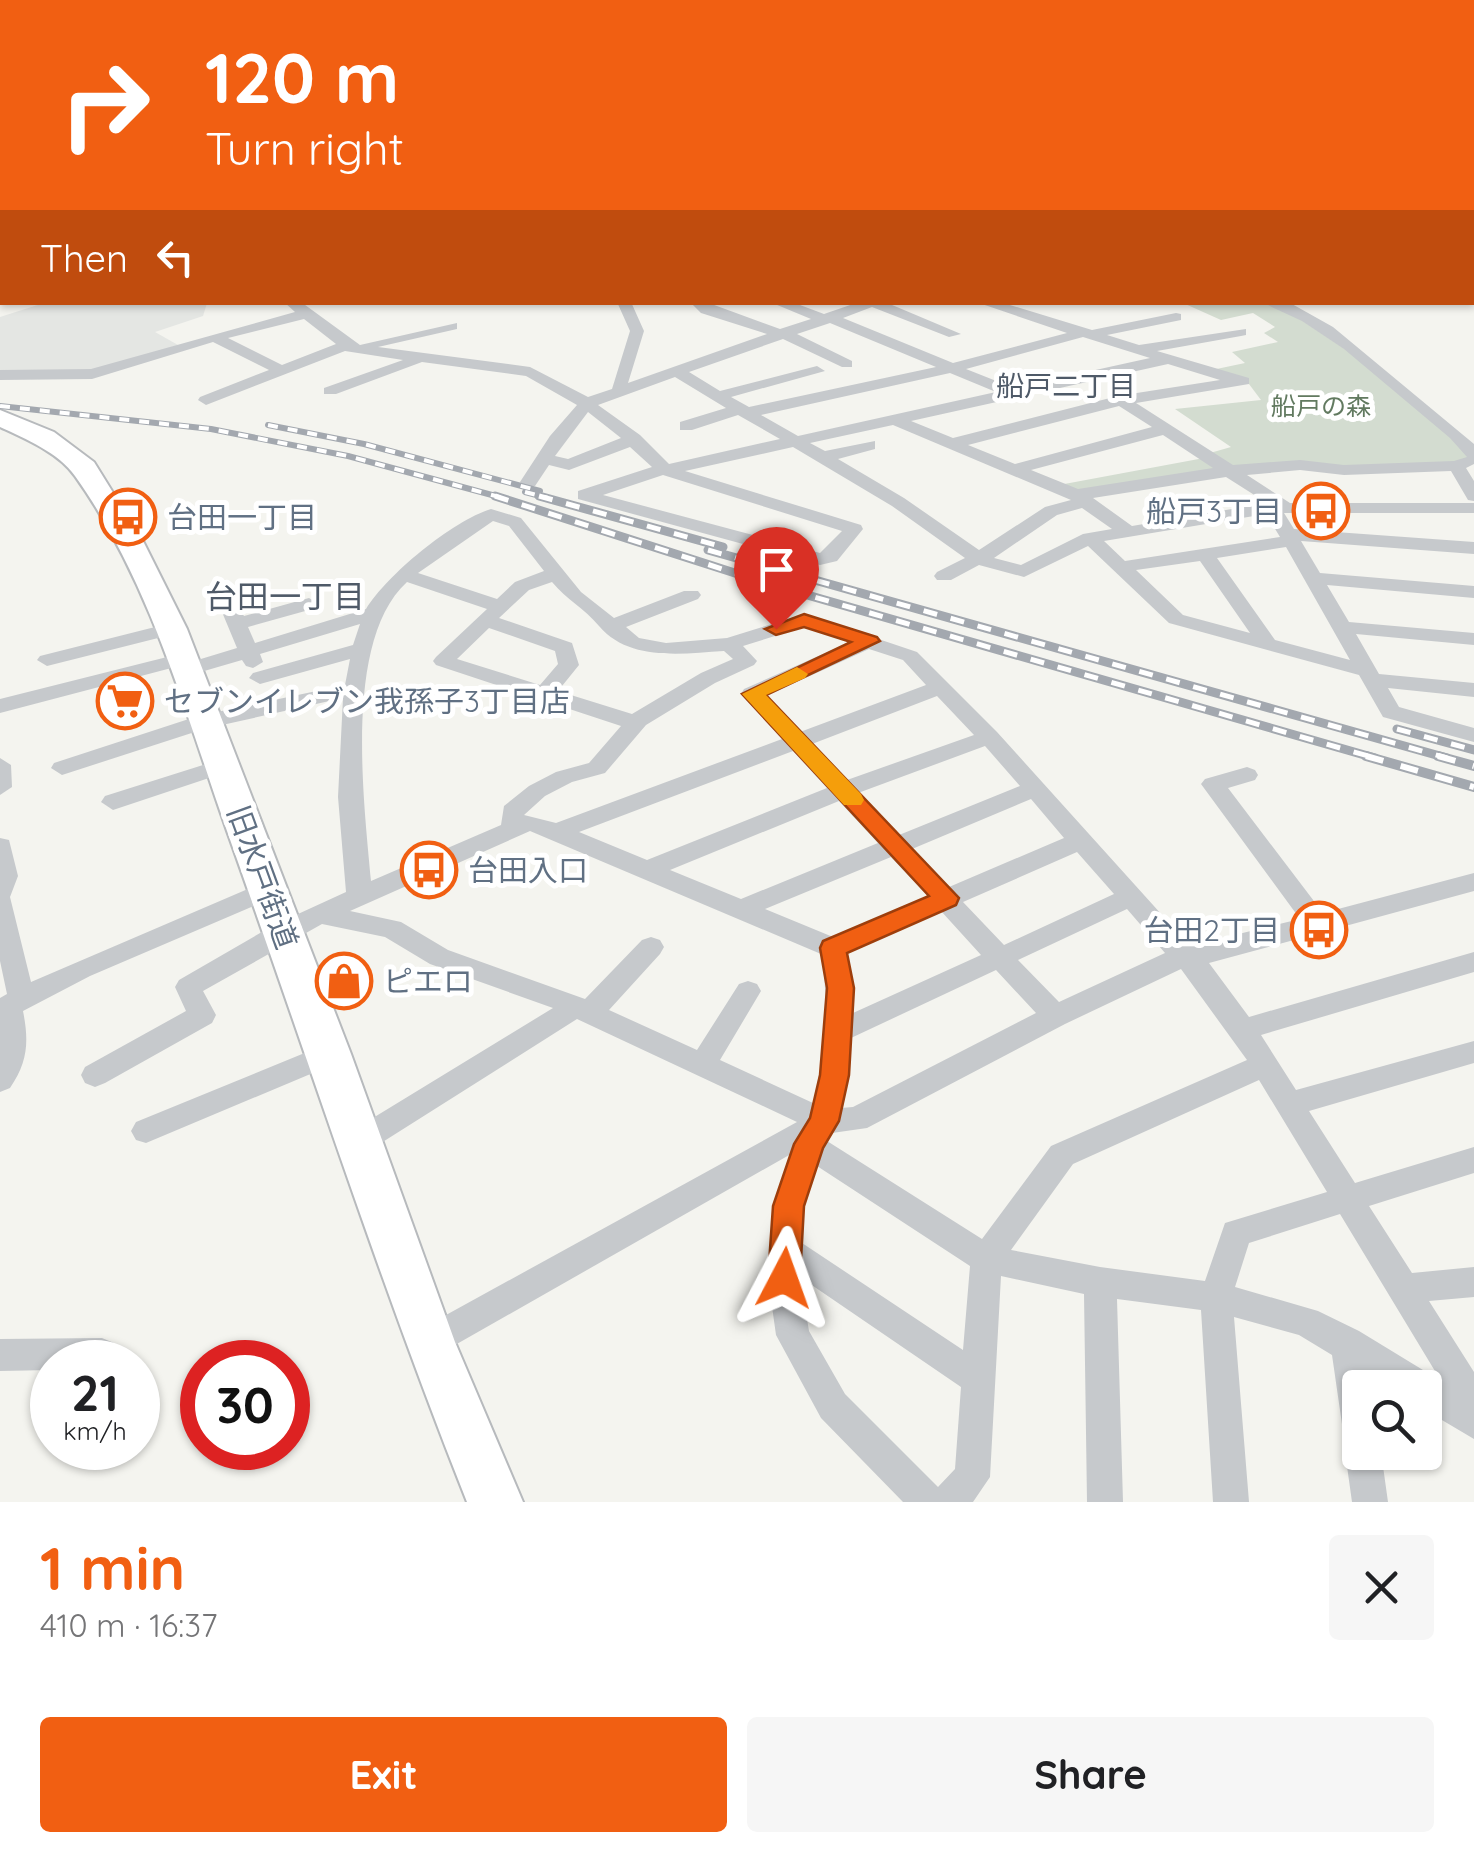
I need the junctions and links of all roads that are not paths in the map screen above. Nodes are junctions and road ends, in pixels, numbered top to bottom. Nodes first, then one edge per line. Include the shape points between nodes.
1 (294, 305) edge
2 (625, 305) edge
3 (700, 305) edge
4 (786, 305) edge
5 (866, 305) edge
6 (877, 305) edge
7 (993, 305) edge
8 (1279, 305) edge
9 (305, 314) junction
10 (1176, 317) dead end
11 (827, 318) junction
12 (452, 326) dead end
13 (1241, 332) dead end
14 (1090, 333) junction
15 (781, 334) junction
16 (954, 334) dead end
17 (214, 336) junction
18 (348, 347) junction
19 (1141, 350) junction
20 (424, 358) junction
21 (1164, 360) junction
22 (847, 364) dead end
23 (952, 368) junction
24 (282, 370) junction
25 (674, 370) junction
26 (817, 371) dead end
27 (0, 374) edge
28 (1086, 375) junction
29 (620, 388) junction
30 (330, 391) dead end
31 (1010, 393) junction
32 (717, 396) junction
33 (206, 400) dead end
34 (1122, 400) junction
35 (587, 402) junction
36 (743, 411) junction
37 (0, 418) edge
38 (896, 420) junction
39 (686, 426) dead end
40 (1164, 429) junction
41 (634, 439) junction
42 (794, 442) junction
43 (951, 444) junction
44 (869, 445) dead end
45 (1474, 456) edge
46 (544, 458) junction
47 (820, 458) junction
48 (1456, 466) junction
49 (665, 469) junction
50 (1016, 469) junction
51 (1228, 470) junction
52 (529, 482) dead end
53 (1474, 496) edge
54 (1081, 498) junction
55 (1278, 508) junction
56 (1474, 508) edge
57 (1129, 532) junction
58 (1090, 538) junction
59 (1290, 538) junction
60 (1474, 548) edge
61 (1205, 554) junction
62 (980, 558) junction
63 (1120, 567) junction
64 (555, 574) junction
65 (404, 576) junction
66 (944, 576) dead end
67 (1313, 578) junction
68 (1474, 592) edge
69 (691, 595) dead end
70 (309, 604) dead end
71 (491, 613) junction
72 (375, 614) junction
73 (608, 627) junction
74 (1341, 627) junction
75 (1474, 638) edge
76 (870, 641) junction
77 (729, 644) junction
78 (1268, 644) junction
79 (364, 648) junction
80 (249, 651) junction
81 (180, 653) junction
82 (47, 660) dead end
83 (1370, 676) junction
84 (260, 678) junction
85 (941, 686) junction
86 (356, 689) junction
87 (1474, 690) edge
88 (546, 692) junction
89 (0, 706) edge
90 (272, 707) junction
91 (206, 722) junction
92 (636, 722) junction
93 (1474, 734) edge
94 (989, 736) junction
95 (796, 741) junction
96 (0, 765) edge
97 (222, 766) junction
98 (62, 768) dead end
99 (1247, 775) dead end
100 (0, 786) edge
101 (1035, 788) junction
102 (843, 790) junction
103 (112, 802) dead end
104 (513, 828) junction
105 (556, 832) junction
106 (1081, 840) junction
107 (0, 846) edge
108 (896, 846) junction
109 (646, 870) junction
110 (1474, 882) edge
111 (266, 891) junction
112 (0, 893) edge
113 (358, 898) junction
114 (946, 898) junction
115 (1132, 898) junction
116 (0, 901) edge
117 (741, 910) junction
118 (322, 914) junction
119 (1316, 922) junction
120 (283, 932) junction
121 (3, 937) edge
122 (651, 947) dead end
123 (833, 948) junction
124 (1000, 956) junction
125 (1184, 956) junction
126 (1474, 962) edge
127 (748, 991) dead end
128 (21, 997) junction
129 (582, 1010) junction
130 (1055, 1016) junction
131 (1243, 1030) junction
132 (838, 1032) junction
133 (1474, 1052) edge
134 (329, 1054) junction
135 (1264, 1065) junction
136 (702, 1066) junction
137 (95, 1075) dead end
138 (0, 1080) edge
139 (1290, 1104) junction
140 (146, 1132) dead end
141 (816, 1133) junction
142 (360, 1141) junction
143 (1474, 1160) edge
144 (1346, 1198) junction
145 (787, 1250) junction
146 (986, 1259) junction
147 (1100, 1282) junction
148 (1474, 1282) edge
149 (1404, 1289) junction
150 (1216, 1297) junction
151 (429, 1342) junction
152 (1348, 1342) junction
153 (0, 1355) edge
154 (30, 1355) edge
155 (1352, 1370) edge
156 (1394, 1370) edge
157 (976, 1378) junction
158 (1442, 1401) edge
159 (1474, 1403) edge
160 (1474, 1422) edge
161 (1366, 1470) edge
162 (495, 1502) edge
163 (928, 1502) edge
164 (949, 1502) edge
165 (1105, 1502) edge
166 (1230, 1502) edge
167 (1370, 1502) edge

1 - 9 street
2 - 29 street via 637,330
3 - 15 street
4 - 11 street
5 - 11 street
6 - 16 street
7 - 14 street
8 - 45 street via 1331,330 1460,435
9 - 17 street
9 - 18 street
10 - 14 street
11 - 15 street
11 - 23 street
12 - 18 street
13 - 19 street
14 - 19 street
14 - 23 street
15 - 22 street
15 - 25 street
17 - 24 street
17 - 27 street via 92,374
18 - 20 street
18 - 24 street
19 - 21 street
20 - 30 street
20 - 35 street via 530,372
21 - 28 street
21 - 34 street via 1243,381
23 - 31 street
23 - 36 street
24 - 33 street
25 - 29 street
25 - 32 street
26 - 32 street
28 - 31 street
28 - 34 street
29 - 35 street
31 - 38 street
32 - 36 street
34 - 40 street
34 - 43 street
35 - 41 street
35 - 46 street
36 - 39 street
36 - 42 street
37 - 81 highway, 旧水戸街道 via 45,438 84,468 128,541
38 - 42 street
38 - 43 street
40 - 50 street
40 - 51 street
41 - 46 street via 569,465
41 - 49 street
42 - 47 street
42 - 49 street
43 - 50 street
44 - 47 street
45 - 48 street
46 - 52 street
47 - 62 street
48 - 51 street
48 - 53 street
49 - 49 street via 854,529 830,557 820,559 584,495
50 - 54 street
51 - 54 street
51 - 55 street
54 - 57 street
54 - 62 street via 1051,510
55 - 56 street
55 - 57 street
55 - 59 street
57 - 58 street
58 - 62 street via 1024,571
58 - 63 street
59 - 60 street
59 - 61 street
59 - 67 street
61 - 63 street
61 - 78 street
62 - 66 street
63 - 78 street via 1176,619
64 - 65 street via 515,522 491,514
64 - 71 street via 522,586
64 - 73 street
65 - 71 street
65 - 72 street
67 - 68 street
67 - 74 street
69 - 73 street
70 - 80 street via 235,618
71 - 88 street via 566,647 569,665
71 - 88 street via 443,661
72 - 79 street
72 - 80 street
73 - 77 street via 633,643 666,649
74 - 75 street
74 - 83 street
76 - 77 street via 804,620
76 - 85 street via 910,656
76 - 95 street via 752,694
77 - 92 street via 748,661
78 - 83 street
79 - 84 street
79 - 86 street
80 - 81 street
80 - 84 street
81 - 82 street
81 - 89 street
81 - 91 highway, 旧水戸街道
83 - 87 street
83 - 93 street via 1391,712
84 - 90 street
85 - 94 street
85 - 95 street
86 - 90 street
86 - 113 street via 351,822
88 - 92 street
90 - 91 street
91 - 97 highway, 旧水戸街道
91 - 98 street
92 - 104 street via 598,768 564,777 512,812
94 - 101 street
94 - 102 street
95 - 102 street
95 - 105 street
96 - 100 street
97 - 103 street
97 - 111 highway, 旧水戸街道
99 - 119 street via 1213,784
101 - 106 street
101 - 108 street
102 - 108 street
102 - 109 street
104 - 105 street via 528,822
104 - 113 street
105 - 109 street
106 - 114 street
106 - 115 street
107 - 112 street via 6,876
108 - 114 street
108 - 117 street
109 - 117 street
110 - 119 street
111 - 120 highway, 旧水戸街道
111 - 128 street
113 - 118 street
114 - 123 street
114 - 124 street
115 - 124 street
115 - 125 street
116 - 121 street
117 - 123 street
118 - 120 street
118 - 129 street via 392,929 439,957
119 - 125 street
120 - 134 highway, 旧水戸街道
120 - 137 street via 188,986 202,1015
121 - 128 street
122 - 129 street
123 - 132 street
124 - 130 street
124 - 132 street
125 - 130 street
125 - 131 street
126 - 131 street
127 - 136 street
128 - 138 street via 8,1006 16,1050
129 - 136 street
129 - 142 street
130 - 141 street
131 - 135 street
132 - 141 street via 834,1075
133 - 139 street
134 - 140 street
134 - 142 highway, 旧水戸街道
135 - 139 street
135 - 146 street via 1062,1155
136 - 141 street
139 - 144 street
141 - 145 street via 789,1206
141 - 146 street
141 - 151 street
142 - 151 highway, 旧水戸街道
143 - 144 street
144 - 149 street
144 - 150 street via 1236,1234
145 - 157 street
145 - 163 street via 784,1278 794,1335 825,1392
146 - 147 street
146 - 157 street
147 - 150 street
147 - 165 street
148 - 149 street
149 - 159 street
150 - 152 street via 1306,1322
150 - 166 street
151 - 162 highway, 旧水戸街道
152 - 155 street
152 - 156 street
153 - 154 street
157 - 164 street via 972,1477
158 - 160 street
161 - 167 street

